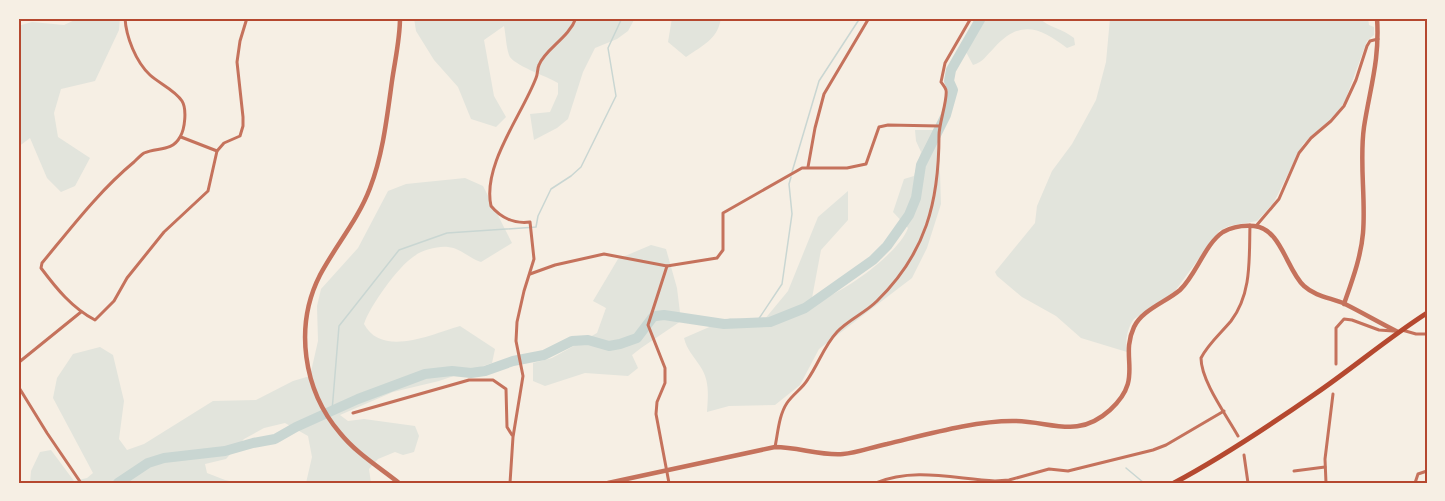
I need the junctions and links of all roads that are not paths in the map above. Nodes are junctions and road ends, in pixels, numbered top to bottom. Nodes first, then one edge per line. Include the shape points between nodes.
1 (125, 18) edge
2 (248, 18) edge
3 (400, 18) edge
4 (576, 18) edge
5 (869, 18) edge
6 (971, 18) edge
7 (1377, 18) edge
8 (1378, 39) junction
9 (939, 126) junction
10 (181, 137) junction
11 (217, 151) junction
12 (808, 168) junction
13 (1250, 225) junction
14 (1256, 226) junction
15 (667, 266) junction
16 (530, 274) junction
17 (1344, 304) junction
18 (81, 312) junction
19 (1427, 313) edge
20 (1399, 331) junction
21 (1427, 334) edge
22 (18, 363) edge
23 (1336, 364) dead end
24 (18, 386) edge
25 (1334, 394) dead end
26 (1224, 411) junction
27 (353, 413) dead end
28 (1238, 436) dead end
29 (513, 437) junction
30 (775, 447) junction
31 (1244, 455) dead end
32 (1325, 466) junction
33 (666, 470) junction
34 (1294, 471) dead end
35 (1427, 471) edge
36 (81, 483) edge
37 (399, 483) edge
38 (510, 483) edge
39 (608, 483) edge
40 (669, 483) edge
41 (876, 483) edge
42 (1174, 483) edge
43 (1248, 483) edge
44 (1326, 483) edge
45 (1414, 483) edge

1 - 10 street via 127,33 145,69 184,104
2 - 11 street via 237,62 243,126 240,136
3 - 37 street via 376,171 360,209 320,275 305,326 310,375 331,422 366,458
4 - 16 street via 572,28 539,64 537,76 509,129 491,185 490,206 501,217 530,222 534,259
5 - 12 street via 825,94
6 - 9 street via 945,63 941,82 946,91
7 - 8 street
8 - 14 street via 1367,46 1344,106 1299,153 1279,199
8 - 17 street via 1363,138 1363,234
9 - 12 street via 879,127 866,164
9 - 30 street via 937,185 930,218 914,255 875,304 838,330 824,348 808,379 787,404
10 - 11 street
10 - 18 street via 166,149 145,153 130,165 91,203 42,263 41,268 57,290
11 - 18 street via 208,191 164,231 114,301 95,320
12 - 15 street via 723,213 723,250 717,258
13 - 14 street
13 - 26 street via 1244,296 1232,320 1201,358 1205,378
13 - 30 street via 1221,233 1181,288 1136,323 1130,343 1127,388 1111,409 1086,425 1066,428 1017,421 992,423 841,455
14 - 17 street via 1266,230 1279,245 1303,285 1315,294
15 - 16 street via 604,254
15 - 33 street via 648,325 665,368 656,414
16 - 29 street via 517,321 516,341 523,376
17 - 20 street
18 - 22 street
19 - 20 main road
20 - 21 street
20 - 23 street via 1379,330 1344,319 1336,327
20 - 42 main road via 1257,434
24 - 36 street
25 - 32 street
26 - 28 street
26 - 41 street via 1166,446 1068,471 1048,469 995,481 910,474
27 - 29 street via 469,380 493,380 506,389 507,427
29 - 38 street
30 - 33 street
31 - 43 street
32 - 34 street
32 - 44 street
33 - 39 street
33 - 40 street
35 - 45 street via 1418,474

